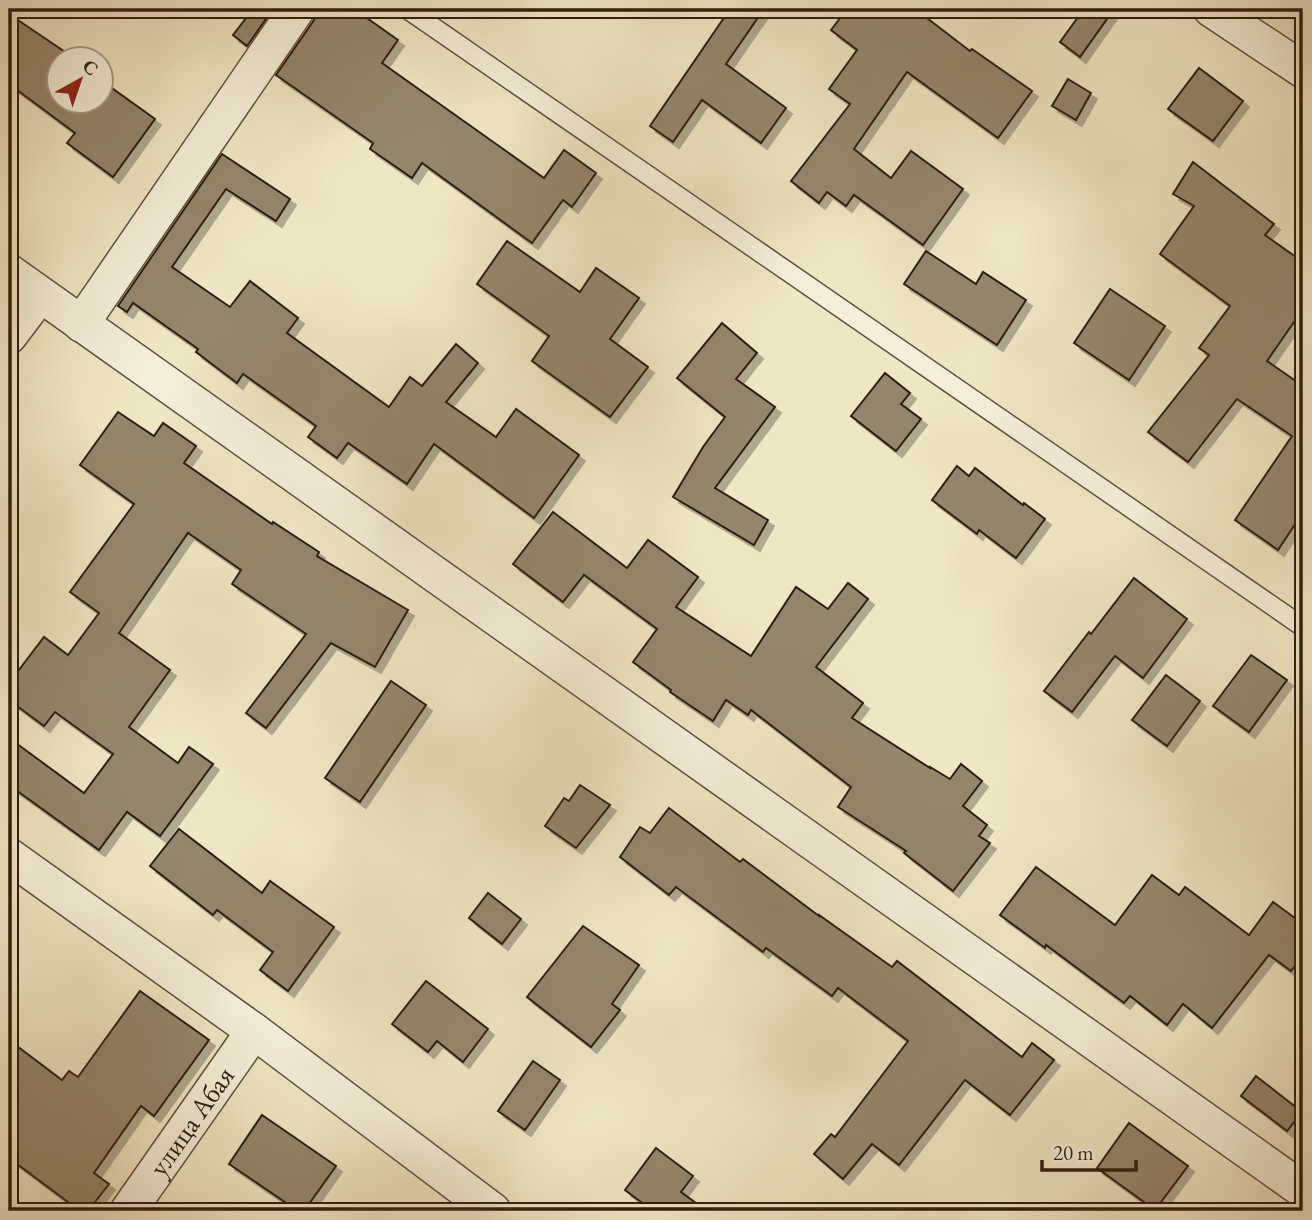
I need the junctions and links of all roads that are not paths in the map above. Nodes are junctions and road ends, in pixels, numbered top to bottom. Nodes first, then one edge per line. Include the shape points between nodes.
1 (297, 9) edge
2 (407, 9) edge
3 (1211, 9) edge
4 (1303, 70) edge
5 (9, 272) edge
6 (40, 295) junction
7 (81, 324) junction
8 (9, 336) edge
9 (1303, 627) edge
10 (9, 856) edge
11 (254, 1031) junction
12 (1303, 1190) edge
13 (128, 1211) edge
14 (493, 1211) edge

1 - 7 street
2 - 9 lane
3 - 4 street
5 - 6 street
6 - 7 street
6 - 8 street
7 - 12 street
10 - 11 street
11 - 13 street, улица Абая
11 - 14 street

